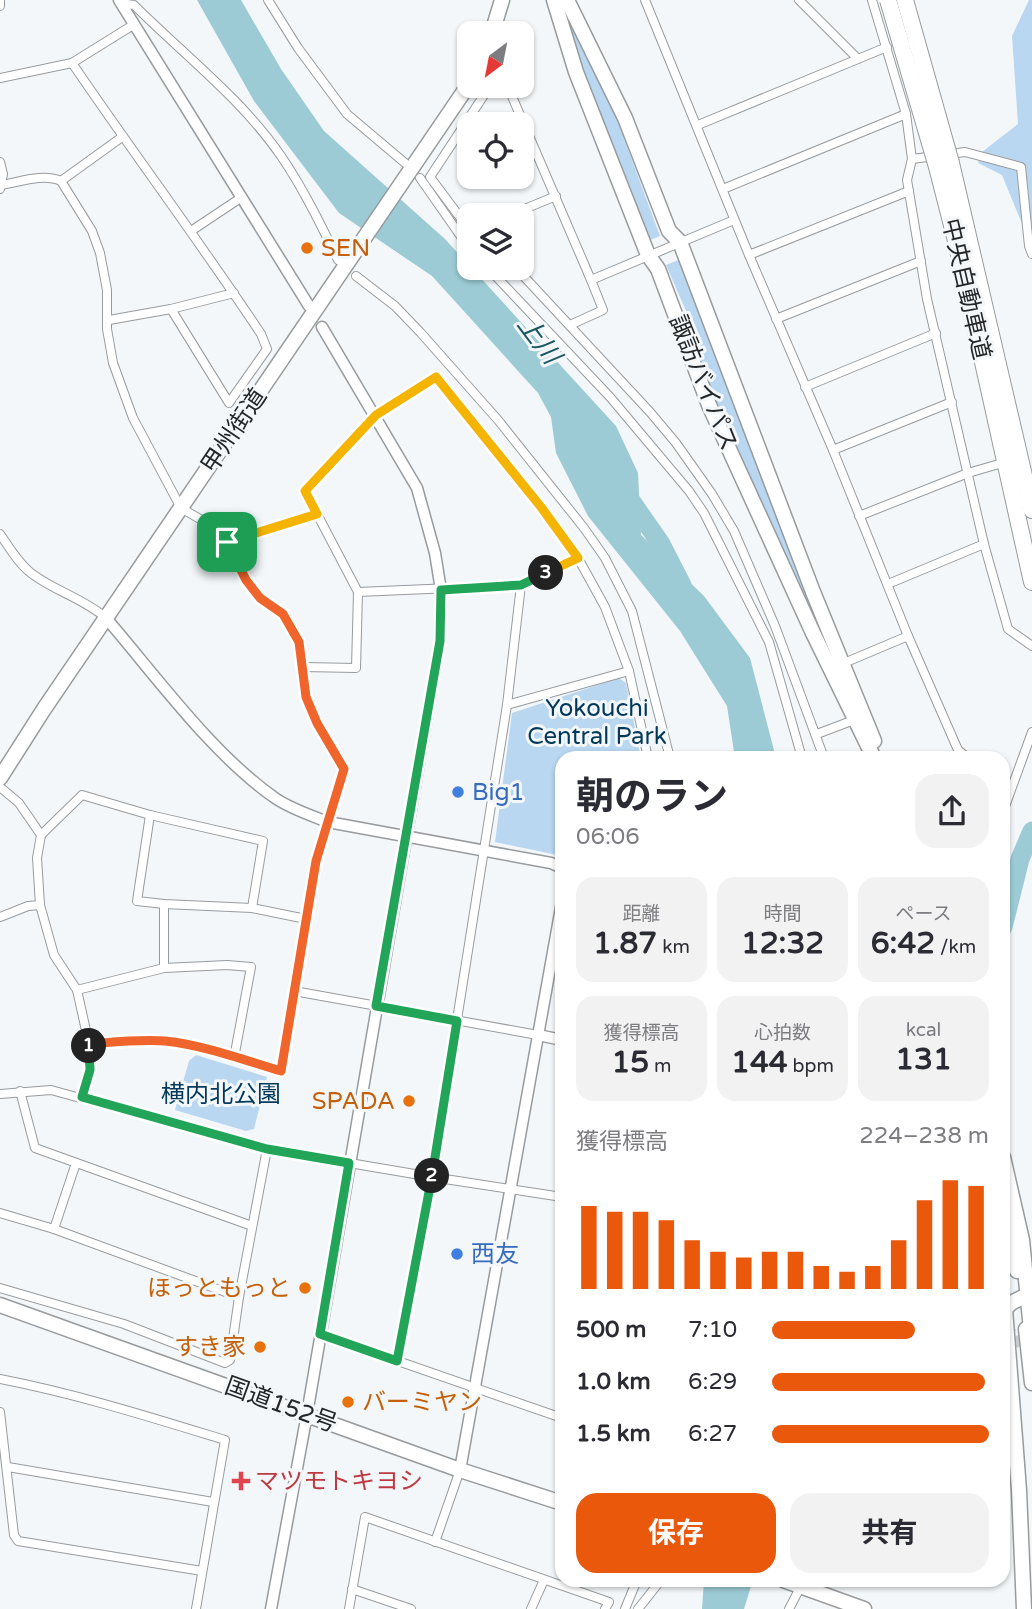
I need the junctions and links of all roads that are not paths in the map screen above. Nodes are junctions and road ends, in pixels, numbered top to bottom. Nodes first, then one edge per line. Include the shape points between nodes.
1 (1, 0) edge
2 (268, 0) edge
3 (502, 0) edge
4 (554, 0) edge
5 (567, 0) edge
6 (645, 0) edge
7 (799, 0) edge
8 (872, 0) edge
9 (888, 0) edge
10 (905, 0) edge
11 (120, 1) edge
12 (0, 6) edge
13 (496, 21) edge
14 (133, 25) junction
15 (887, 47) junction
16 (858, 59) junction
17 (72, 63) junction
18 (0, 78) edge
19 (460, 98) edge
20 (482, 98) edge
21 (513, 98) edge
22 (906, 114) junction
23 (698, 125) junction
24 (122, 137) junction
25 (912, 159) junction
26 (0, 162) edge
27 (944, 165) junction
28 (411, 171) junction
29 (61, 181) junction
30 (1, 187) edge
31 (723, 189) junction
32 (909, 191) junction
33 (556, 196) junction
34 (242, 197) junction
35 (534, 205) edge
36 (457, 214) edge
37 (734, 220) junction
38 (191, 231) junction
39 (457, 232) edge
40 (680, 242) junction
41 (1032, 254) edge
42 (648, 255) junction
43 (749, 255) junction
44 (338, 260) dead end
45 (921, 261) junction
46 (356, 276) dead end
47 (591, 279) junction
48 (499, 280) edge
49 (527, 280) edge
50 (233, 293) junction
51 (309, 306) dead end
52 (171, 309) junction
53 (776, 319) junction
54 (109, 320) junction
55 (570, 325) junction
56 (322, 327) dead end
57 (936, 333) junction
58 (806, 387) junction
59 (952, 402) junction
60 (376, 415) junction
61 (833, 450) junction
62 (999, 464) dead end
63 (968, 473) junction
64 (181, 508) junction
65 (1032, 510) edge
66 (317, 514) junction
67 (859, 516) junction
68 (0, 534) edge
69 (227, 542) junction
70 (984, 544) junction
71 (578, 558) junction
72 (1032, 582) edge
73 (888, 584) junction
74 (521, 585) junction
75 (441, 590) junction
76 (358, 592) junction
77 (106, 618) junction
78 (908, 636) junction
79 (1032, 646) edge
80 (844, 663) junction
81 (303, 667) junction
82 (629, 671) junction
83 (507, 705) junction
84 (854, 720) junction
85 (1032, 732) edge
86 (817, 734) junction
87 (646, 751) edge
88 (668, 751) edge
89 (800, 751) edge
90 (822, 751) edge
91 (870, 751) edge
92 (878, 751) edge
93 (959, 751) edge
94 (0, 780) edge
95 (1010, 793) edge
96 (150, 815) junction
97 (328, 822) junction
98 (41, 835) junction
99 (406, 837) junction
100 (484, 850) junction
101 (555, 865) edge
102 (164, 904) junction
103 (40, 905) junction
104 (252, 908) junction
105 (0, 917) edge
106 (306, 919) junction
107 (555, 959) edge
108 (164, 968) junction
109 (77, 990) junction
110 (294, 991) junction
111 (376, 1006) junction
112 (457, 1021) junction
113 (538, 1035) junction
114 (555, 1039) edge
115 (89, 1044) junction
116 (234, 1058) junction
117 (20, 1091) junction
118 (0, 1094) edge
119 (82, 1097) junction
120 (267, 1149) junction
121 (76, 1163) junction
122 (349, 1163) junction
123 (432, 1177) junction
124 (511, 1190) junction
125 (555, 1196) edge
126 (1010, 1212) edge
127 (0, 1213) edge
128 (1010, 1224) edge
129 (252, 1226) junction
130 (54, 1229) junction
131 (1022, 1240) junction
132 (1032, 1264) edge
133 (0, 1287) edge
134 (239, 1297) junction
135 (1023, 1297) junction
136 (1010, 1304) edge
137 (0, 1305) edge
138 (320, 1334) junction
139 (1032, 1339) edge
140 (397, 1361) junction
141 (1010, 1374) edge
142 (0, 1379) edge
143 (1032, 1383) edge
144 (475, 1389) junction
145 (0, 1412) edge
146 (307, 1414) junction
147 (555, 1416) edge
148 (8, 1467) junction
149 (460, 1470) junction
150 (555, 1501) edge
151 (213, 1502) junction
152 (435, 1542) junction
153 (202, 1571) junction
154 (544, 1580) junction
155 (555, 1584) edge
156 (564, 1587) edge
157 (634, 1587) edge
158 (655, 1587) edge
159 (795, 1587) edge
160 (806, 1587) edge
161 (352, 1589) junction
162 (196, 1609) edge
163 (271, 1609) edge
164 (349, 1609) edge
165 (411, 1609) edge
166 (531, 1609) edge
167 (605, 1609) edge
168 (625, 1609) edge
169 (638, 1609) edge
170 (789, 1609) edge
171 (864, 1609) edge
172 (1024, 1609) edge

1 - 12 street
2 - 28 street via 347,114
3 - 13 highway
4 - 42 highway, 諏訪バイパス via 576,72
5 - 40 highway, 諏訪バイパス via 625,118 669,231
6 - 23 street
7 - 16 street
8 - 15 street
9 - 27 highway, 中央自動車道, bridge
10 - 27 highway, 中央自動車道, bridge
11 - 14 street
11 - 44 street via 134,5 240,108 281,155
14 - 17 street
14 - 34 street
15 - 16 street
15 - 22 street
16 - 23 street
17 - 18 street
17 - 24 street
19 - 28 highway, 甲州街道
20 - 36 street via 430,177
21 - 33 street
22 - 25 street
22 - 31 street
23 - 31 street
24 - 29 street
24 - 38 street
25 - 32 street
25 - 41 street via 965,152 1021,167
26 - 30 street
27 - 65 highway, 中央自動車道
27 - 72 highway, 中央自動車道 via 956,241
28 - 39 street
28 - 64 highway, 甲州街道
29 - 30 street via 38,179
29 - 54 street via 100,253
31 - 37 street
32 - 43 street
32 - 45 street
33 - 35 street
33 - 47 street
34 - 38 street
34 - 51 street
37 - 40 street
37 - 43 street
38 - 50 street
40 - 42 street
40 - 80 highway, 諏訪バイパス
42 - 47 street
42 - 84 highway, 諏訪バイパス via 658,269 709,405
43 - 53 street
45 - 53 street
45 - 57 street
46 - 88 street via 395,306 472,390 606,558 632,611
47 - 55 street via 603,310
48 - 89 street via 610,397 704,513 769,642
49 - 55 street
50 - 52 street
50 - 52 street via 267,349 229,403
52 - 54 street
53 - 58 street
54 - 64 street via 113,363 133,418
55 - 86 street via 676,443 734,531
56 - 60 street
57 - 58 street
57 - 59 street
58 - 61 street
59 - 61 street
59 - 63 street
60 - 66 street via 305,491
60 - 71 street via 436,377
60 - 75 street via 417,488
61 - 67 street
62 - 63 street
63 - 67 street
63 - 70 street
64 - 69 street via 217,529
64 - 77 highway, 甲州街道
66 - 69 street
66 - 76 street
67 - 73 street
68 - 77 street via 32,573
69 - 81 street via 260,598 283,614 299,642
70 - 73 street
70 - 79 street via 1008,629
71 - 74 street
71 - 82 street via 605,607
73 - 78 street
74 - 75 street
74 - 83 street
75 - 76 street
75 - 99 street via 440,641
76 - 81 street via 356,668
77 - 94 highway, 甲州街道
77 - 97 street via 216,747 275,797
78 - 80 street
78 - 93 street
80 - 92 highway, 諏訪バイパス
81 - 97 street via 306,697 344,769
82 - 83 street
82 - 87 street
83 - 100 street
84 - 86 street
84 - 91 highway, 諏訪バイパス
85 - 95 street
86 - 90 street
94 - 98 street
96 - 98 street via 82,795
96 - 102 street via 137,901
96 - 104 street via 263,841
97 - 99 street
97 - 106 street
98 - 103 street via 37,858
99 - 100 street
99 - 111 street
100 - 101 street
100 - 112 street
102 - 104 street
102 - 108 street
103 - 105 street
103 - 109 street via 54,956
104 - 106 street
106 - 110 street
107 - 113 street
108 - 109 street
108 - 116 street via 251,967
109 - 115 street
110 - 111 street
110 - 116 street via 281,1071
111 - 112 street
111 - 122 street
112 - 113 street
112 - 123 street
113 - 114 street
113 - 124 street
115 - 116 street via 166,1041
115 - 119 street via 90,1070
117 - 118 street
117 - 119 street via 51,1090
117 - 121 street via 35,1148
119 - 120 street
120 - 122 street
120 - 129 street
121 - 129 street
121 - 130 street
122 - 123 street
122 - 138 street
123 - 124 street
123 - 140 street
124 - 125 street
124 - 144 street
126 - 131 highway
127 - 130 street
128 - 135 highway
129 - 134 street
130 - 134 street
131 - 132 highway via 1029,1247
131 - 139 highway
133 - 134 street via 124,1324 225,1363 230,1360
135 - 136 highway
135 - 143 highway
137 - 146 highway, 国道152号
138 - 140 street
138 - 146 street
140 - 144 street
141 - 172 highway
142 - 151 street via 120,1407 225,1440
144 - 147 street
144 - 149 street
145 - 148 street
146 - 149 highway, 国道152号
146 - 163 street
148 - 151 street
148 - 153 street via 18,1541
149 - 150 highway, 国道152号
149 - 152 street
151 - 153 street
152 - 154 street
152 - 161 street via 365,1517
153 - 162 street
154 - 155 street
154 - 166 street
156 - 167 street via 608,1602
157 - 168 street
158 - 169 street
159 - 170 street
160 - 171 highway
161 - 164 street
161 - 165 street

